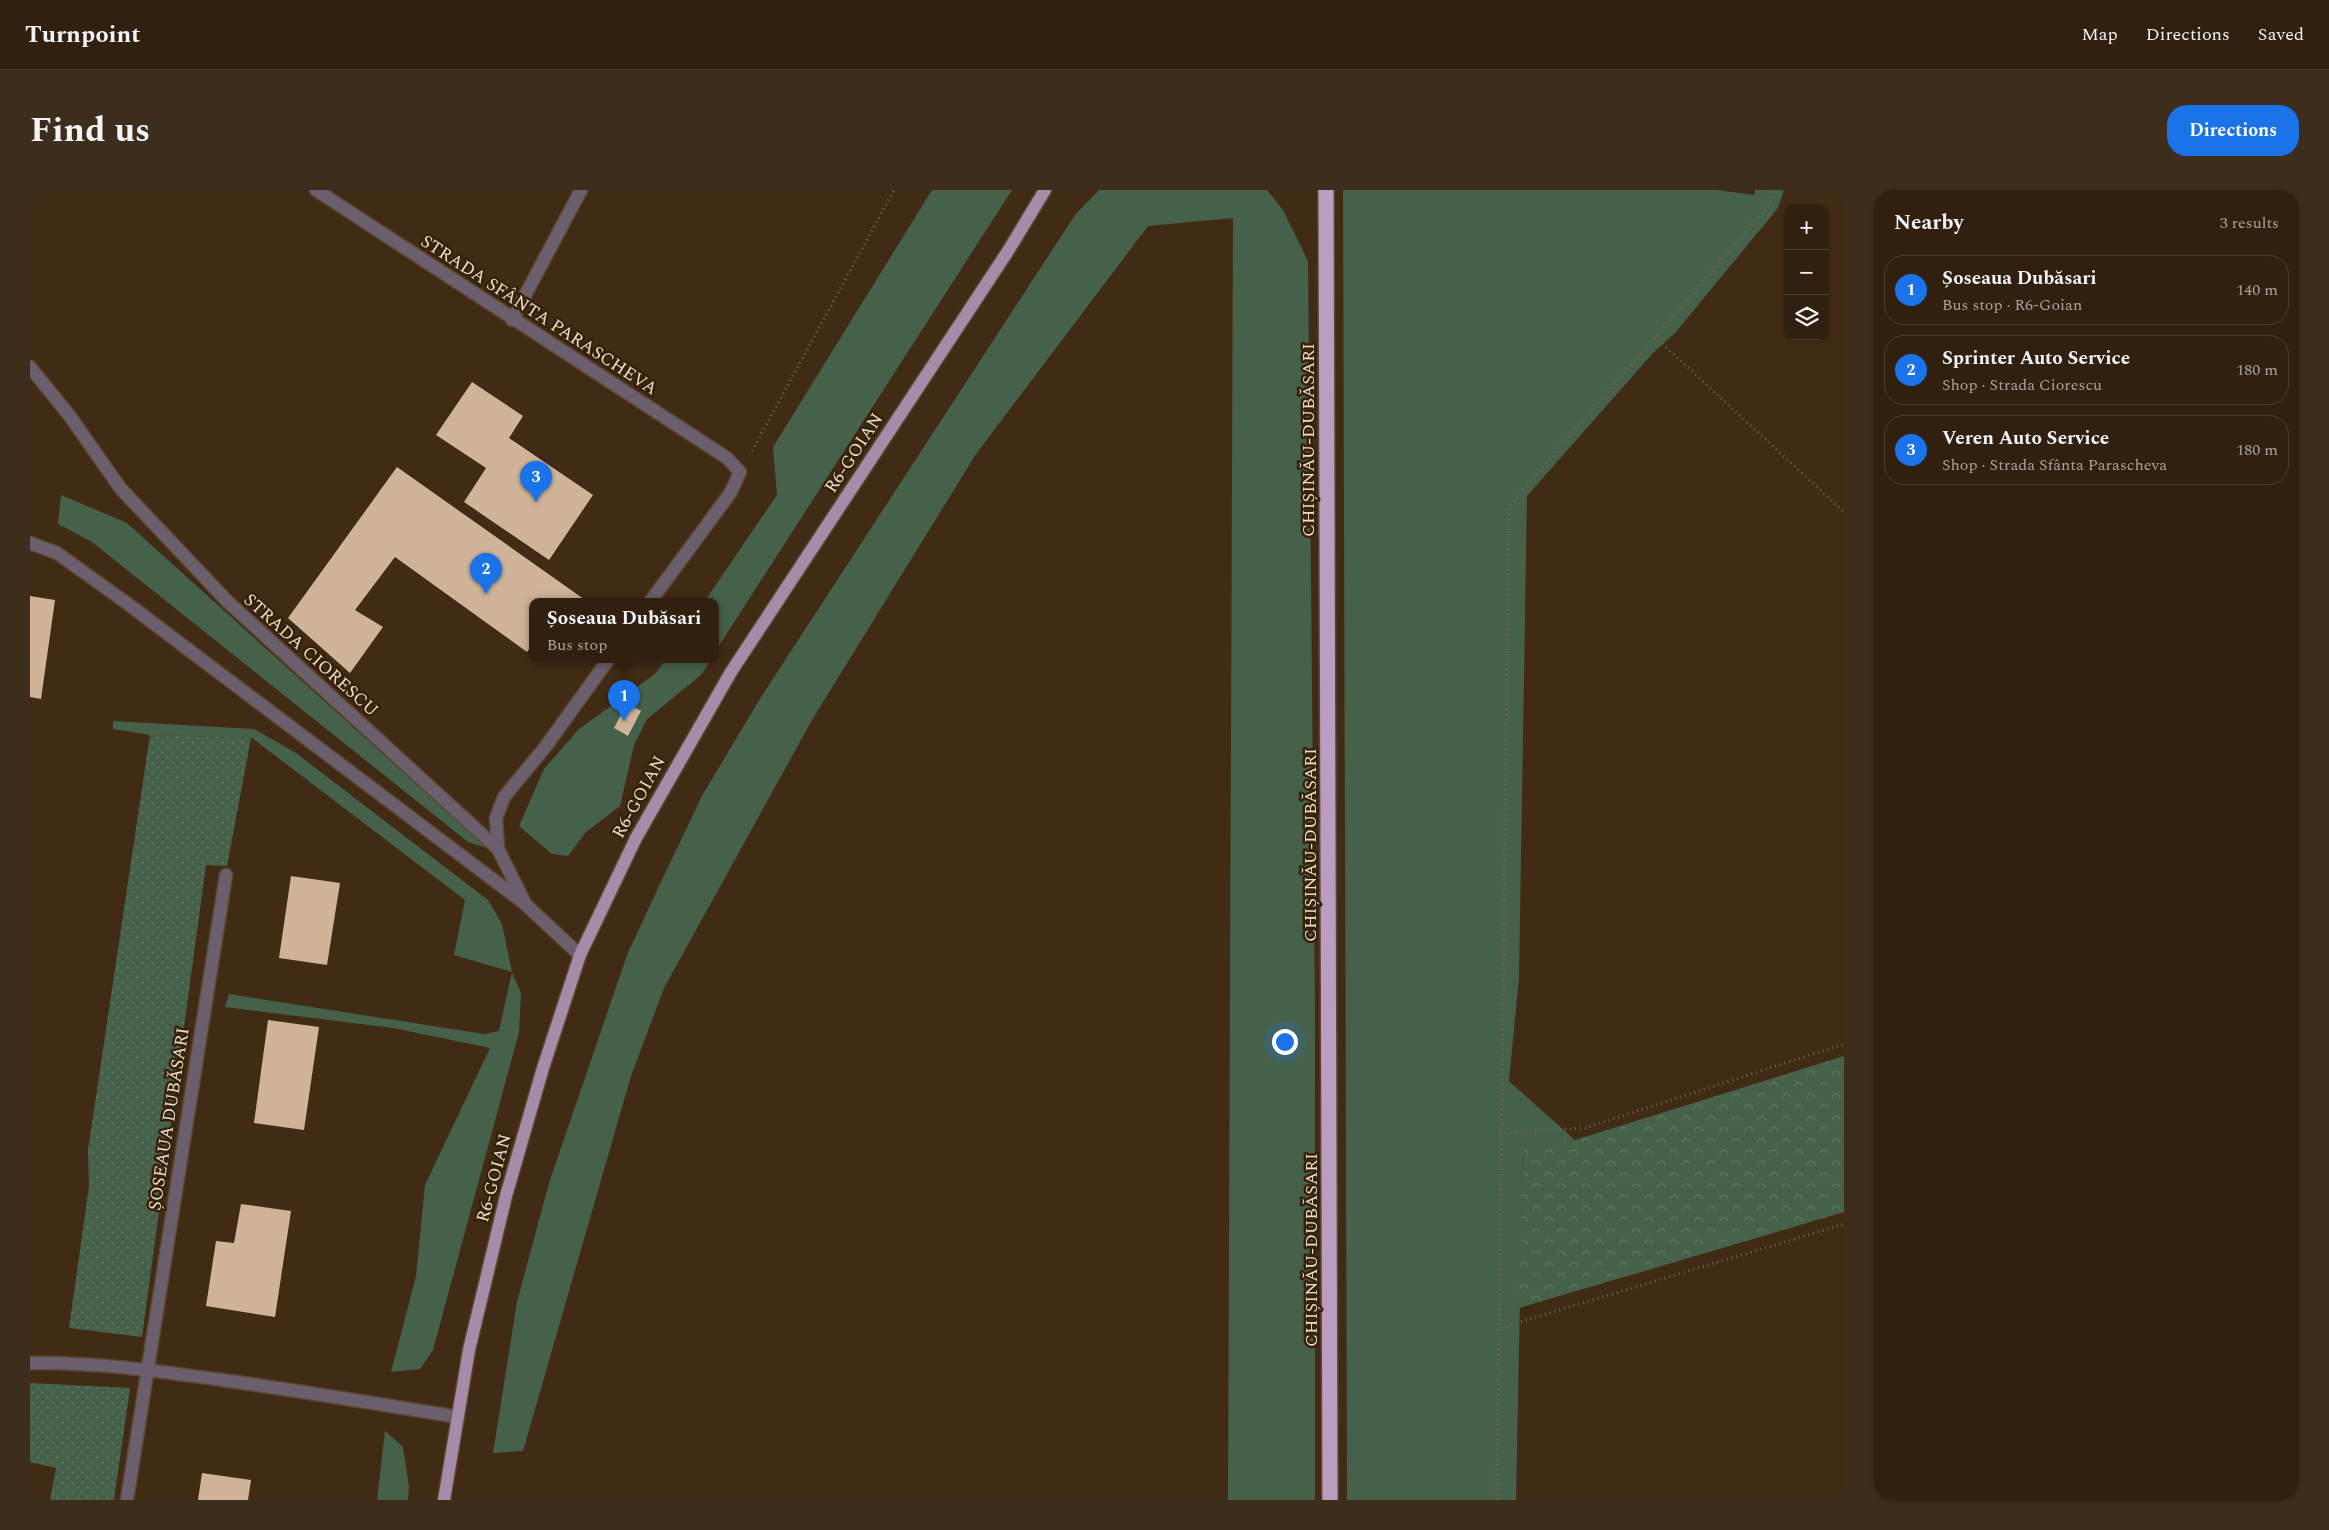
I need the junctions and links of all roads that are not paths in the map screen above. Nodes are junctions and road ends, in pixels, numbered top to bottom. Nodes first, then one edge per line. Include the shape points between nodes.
1 (316, 190) edge
2 (581, 190) edge
3 (1045, 190) edge
4 (1326, 190) edge
5 (512, 320) junction
6 (30, 367) edge
7 (30, 543) edge
8 (653, 598) edge
9 (606, 663) edge
10 (498, 849) junction
11 (226, 875) dead end
12 (526, 905) junction
13 (580, 955) junction
14 (30, 1363) edge
15 (146, 1369) junction
16 (458, 1417) junction
17 (127, 1500) edge
18 (444, 1500) edge
19 (1330, 1500) edge

1 - 5 street, STRADA SFÂNTA PARASCHEVA
2 - 5 street
3 - 13 main road, R6-GOIAN via 731,672 636,838
4 - 19 highway, CHIȘINĂU-DUBĂSARI
5 - 8 street, STRADA SFÂNTA PARASCHEVA via 727,458 740,472 731,492
6 - 10 street, STRADA CIORESCU via 70,415 121,489 228,602
7 - 12 street via 57,553 128,604
9 - 10 street via 546,746 504,797 496,818
10 - 12 street, STRADA CIORESCU
11 - 15 street, ȘOSEAUA DUBĂSARI
12 - 13 street, STRADA CIORESCU
13 - 16 main road, R6-GOIAN via 506,1196 469,1350
14 - 15 street via 70,1362
15 - 16 street
15 - 17 street, ȘOSEAUA DUBĂSARI
16 - 18 main road, R6-GOIAN

